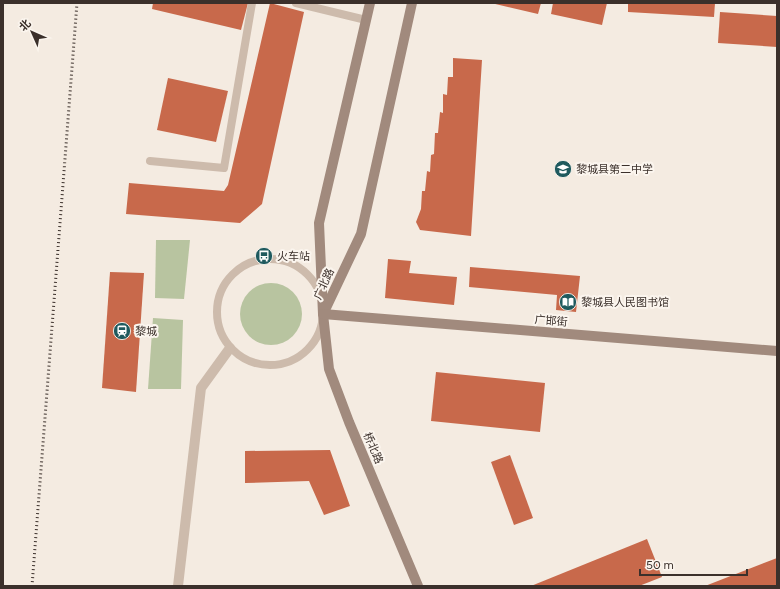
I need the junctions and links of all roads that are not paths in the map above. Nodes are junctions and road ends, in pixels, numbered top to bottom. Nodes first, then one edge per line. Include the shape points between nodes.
1 (252, 3) edge
2 (296, 3) edge
3 (370, 3) edge
4 (412, 3) edge
5 (366, 20) junction
6 (150, 161) dead end
7 (323, 314) junction
8 (230, 348) junction
9 (777, 351) edge
10 (178, 586) edge
11 (418, 586) edge

1 - 6 lane via 224,168
2 - 5 lane
3 - 5 street, 广北路
4 - 7 street, 广北路 via 361,234
5 - 7 street, 广北路 via 319,223
7 - 8 lane via 318,334 305,351 288,362 267,365 247,360
7 - 8 lane via 320,294 309,276 292,263 272,258 252,262 234,272 221,289 216,309 219,330
7 - 9 street, 广邯街
7 - 11 street, 桥北路 via 329,369
8 - 10 street via 201,388

